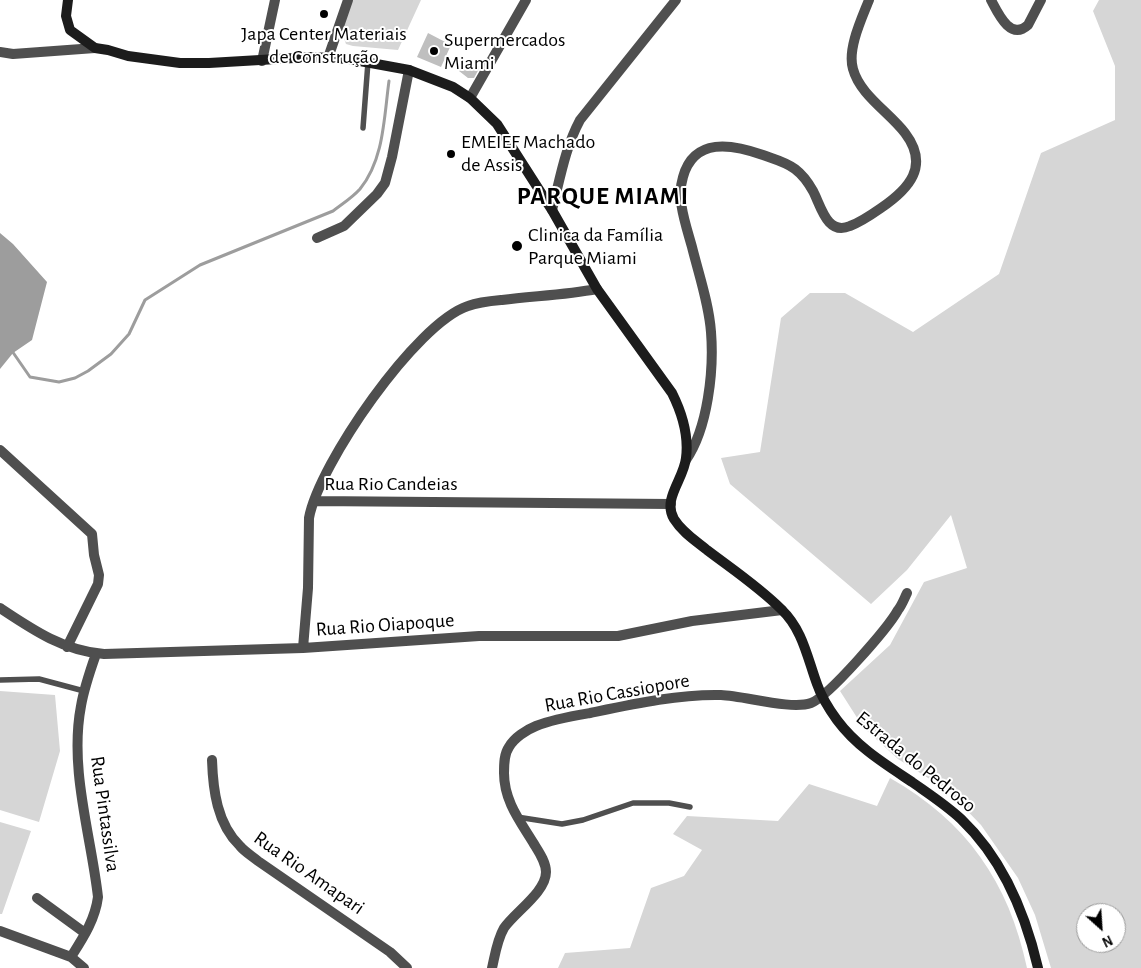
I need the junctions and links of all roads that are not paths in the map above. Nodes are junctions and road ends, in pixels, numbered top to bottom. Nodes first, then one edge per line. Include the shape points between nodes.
1 (68, 0) edge
2 (275, 0) edge
3 (348, 0) edge
4 (526, 0) edge
5 (676, 0) edge
6 (869, 0) edge
7 (991, 0) edge
8 (1041, 0) edge
9 (95, 48) junction
10 (0, 52) edge
11 (328, 58) junction
12 (262, 60) junction
13 (368, 62) junction
14 (409, 70) junction
15 (470, 98) junction
16 (363, 128) dead end
17 (552, 210) junction
18 (317, 238) dead end
19 (597, 289) junction
20 (0, 450) edge
21 (686, 460) junction
22 (314, 502) junction
23 (671, 504) junction
24 (907, 593) dead end
25 (0, 608) edge
26 (782, 610) junction
27 (67, 647) junction
28 (303, 648) junction
29 (96, 654) junction
30 (0, 680) edge
31 (84, 691) junction
32 (823, 697) junction
33 (212, 760) dead end
34 (690, 807) dead end
35 (517, 817) junction
36 (37, 898) dead end
37 (0, 931) edge
38 (85, 933) junction
39 (71, 957) junction
40 (84, 968) edge
41 (407, 968) edge
42 (492, 968) edge
43 (1038, 968) edge

1 - 9 main road via 66,16 70,30
2 - 12 street
3 - 11 street
4 - 15 street
5 - 17 street via 580,120 565,155
6 - 21 street via 854,43 852,69 865,91 912,144 913,177 898,197 865,219 840,229 827,221 806,179 795,169 735,146 716,146 700,152 688,164 682,178 684,214 711,331 702,428
7 - 8 street via 1006,25 1018,30 1028,26
9 - 10 street via 13,54
9 - 12 main road via 180,63
11 - 12 main road
11 - 13 main road
13 - 14 main road
13 - 16 lane
14 - 15 main road via 453,87
14 - 18 street via 385,183 344,226
15 - 17 main road via 497,124
17 - 19 main road
19 - 21 main road via 672,393 684,422
19 - 22 street, Rua Rio Candeias via 468,306 437,324 375,394 334,460
20 - 27 street via 92,534 98,584
21 - 23 main road
22 - 23 street, Rua Rio Candeias
22 - 28 street via 309,518
23 - 26 main road, Estrada do Pedroso via 673,518 685,532
24 - 32 street via 889,624
25 - 27 street, Rua Rio Oiapoque via 49,640
26 - 28 street, Rua Rio Oiapoque via 692,621 618,636 479,636
26 - 32 main road, Estrada do Pedroso via 800,636
27 - 29 street, Rua Rio Oiapoque
28 - 29 street, Rua Rio Oiapoque
29 - 31 street, Rua Pintassilva
30 - 31 lane via 39,679
31 - 38 street, Rua Pintassilva via 78,760 98,897
32 - 35 street, Rua Rio Cassiopore via 796,705 723,695 688,696 541,724 519,736 505,756 505,791
32 - 43 main road, Estrada do Pedroso via 838,721 860,744 960,818 992,855 1022,912
33 - 41 street, Rua Rio Amapari via 218,806 226,828 239,846 390,952
34 - 35 lane via 669,802 633,803 562,824
35 - 42 street, Rua Rio Cassiopore via 541,855 545,880 503,931
36 - 38 street
37 - 39 street
38 - 39 street, Rua Pintassilva
39 - 40 street

